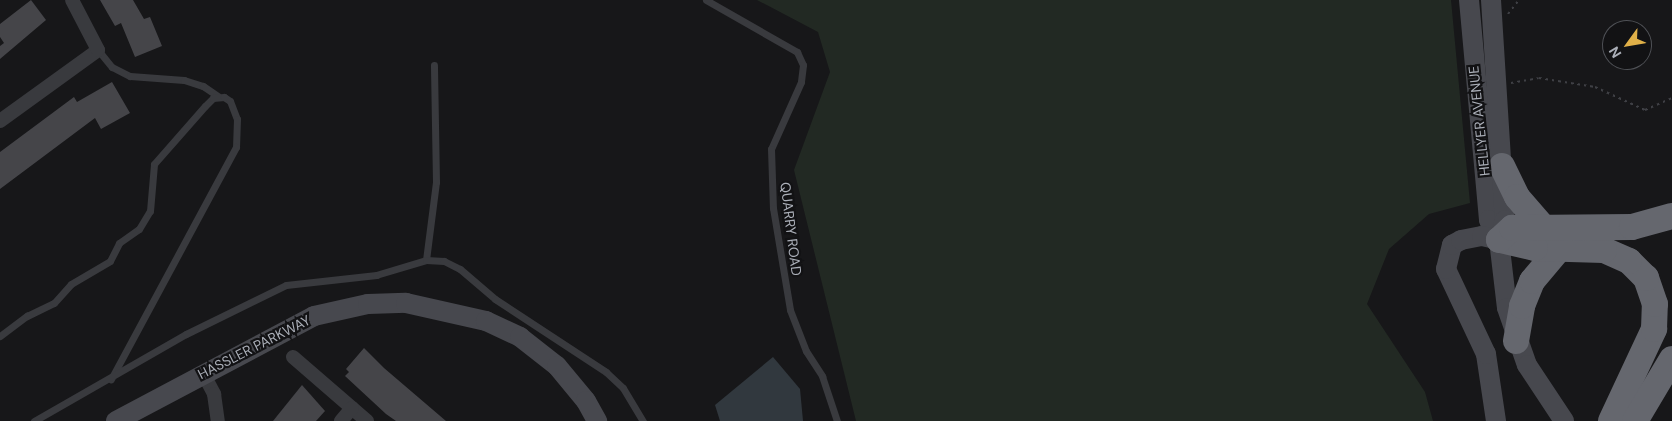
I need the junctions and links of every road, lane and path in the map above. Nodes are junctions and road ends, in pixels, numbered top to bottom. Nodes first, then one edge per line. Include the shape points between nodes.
1 (72, 0) edge
2 (706, 0) edge
3 (1469, 0) edge
4 (1491, 0) edge
5 (1519, 0) edge
6 (1505, 15) dead end
7 (98, 50) junction
8 (434, 65) dead end
9 (1511, 83) dead end
10 (218, 96) junction
11 (1672, 98) edge
12 (0, 121) edge
13 (1502, 166) junction
14 (1672, 216) edge
15 (1543, 227) junction
16 (1499, 240) junction
17 (1559, 249) junction
18 (426, 260) junction
19 (0, 336) edge
20 (1516, 341) junction
21 (293, 357) dead end
22 (1672, 359) edge
23 (202, 373) junction
24 (111, 379) junction
25 (352, 408) junction
26 (34, 421) edge
27 (116, 421) edge
28 (218, 421) edge
29 (341, 421) edge
30 (367, 421) edge
31 (597, 421) edge
32 (643, 421) edge
33 (837, 421) edge
34 (1496, 421) edge
35 (1564, 421) edge
36 (1611, 421) edge
37 (1635, 421) edge

1 - 7 street
2 - 33 lane, QUARRY ROAD via 797,52 803,65 801,82 771,149 773,208 790,310 806,351 822,376
3 - 16 street, HELLYER AVENUE via 1489,220
4 - 13 street, HELLYER AVENUE
5 - 6 path
7 - 10 lane via 112,67 125,74 184,80 203,86
7 - 12 street
8 - 18 lane via 436,182
9 - 11 path via 1539,78 1595,87 1645,110
10 - 19 lane via 154,164 150,211 139,229 119,243 110,261 71,284 54,303 27,316
10 - 24 lane via 230,101 234,109 239,129 236,147
13 - 15 highway via 1517,197
13 - 16 street, HELLYER AVENUE via 1505,220
14 - 15 highway via 1632,226
15 - 16 highway via 1512,228
16 - 17 highway via 1513,246
16 - 20 street, HELLYER AVENUE via 1507,308
16 - 34 street via 1482,236 1461,240 1452,245 1446,269 1486,354
17 - 20 highway via 1532,281 1522,306
17 - 36 highway via 1586,247 1618,254 1638,268 1651,290 1654,329
18 - 24 lane via 376,275 286,285 186,334
18 - 32 lane via 444,261 460,269 495,299 606,372 623,388
20 - 35 street, HELLYER AVENUE via 1536,381
21 - 25 street
22 - 37 highway
23 - 27 street, HASSLER PARKWAY
23 - 28 street via 214,394
23 - 31 street, HASSLER PARKWAY via 314,316 368,304 406,302 486,321 520,337 557,366 586,401
24 - 26 lane
25 - 29 street
25 - 30 street

